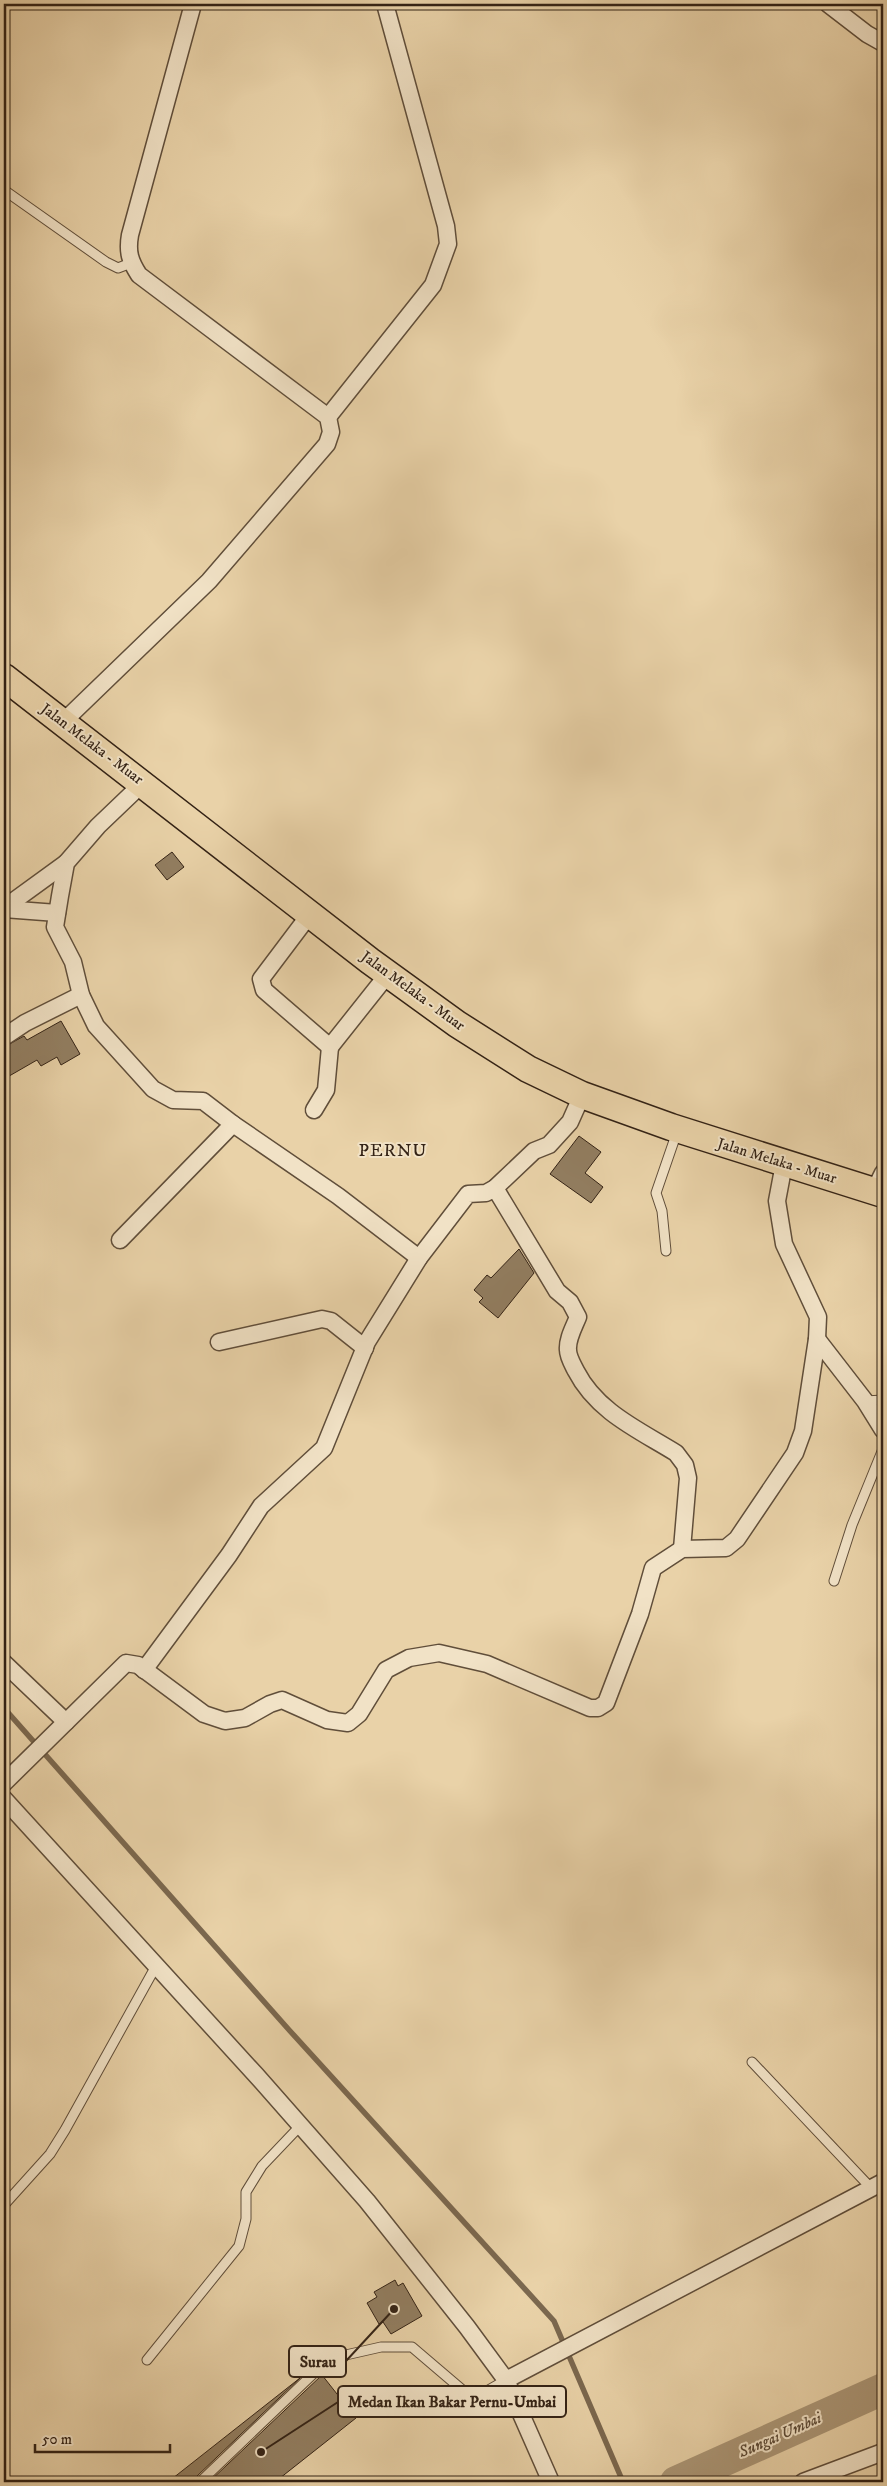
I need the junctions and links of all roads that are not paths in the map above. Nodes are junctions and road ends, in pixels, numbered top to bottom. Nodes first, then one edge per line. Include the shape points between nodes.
1 (193, 4) edge
2 (385, 4) edge
3 (828, 4) edge
4 (883, 43) edge
5 (4, 190) edge
6 (131, 263) junction
7 (328, 417) junction
8 (6, 682) edge
9 (63, 722) junction
10 (143, 783) junction
11 (66, 864) junction
12 (4, 908) edge
13 (57, 913) junction
14 (310, 914) junction
15 (388, 974) junction
16 (81, 995) junction
17 (4, 1037) edge
18 (330, 1047) junction
19 (580, 1101) junction
20 (314, 1110) dead end
21 (232, 1124) junction
22 (675, 1138) junction
23 (784, 1164) junction
24 (880, 1186) edge
25 (495, 1188) junction
26 (120, 1240) dead end
27 (666, 1251) dead end
28 (420, 1258) junction
29 (817, 1339) junction
30 (219, 1342) dead end
31 (365, 1348) junction
32 (883, 1400) edge
33 (865, 1401) junction
34 (883, 1430) edge
35 (883, 1449) edge
36 (682, 1549) junction
37 (834, 1581) dead end
38 (4, 1662) edge
39 (144, 1670) junction
40 (66, 1722) junction
41 (4, 1784) edge
42 (4, 1799) edge
43 (156, 1966) junction
44 (752, 2062) dead end
45 (300, 2125) junction
46 (877, 2185) edge
47 (4, 2205) edge
48 (147, 2360) dead end
49 (506, 2380) junction
50 (883, 2452) edge
51 (200, 2482) edge
52 (550, 2482) edge
53 (803, 2482) edge

1 - 6 street via 130,235
2 - 7 street via 446,226 448,244 433,285
3 - 4 street
5 - 6 lane via 106,262 118,268
6 - 7 street via 139,275
7 - 9 street via 331,432 327,444 215,573
8 - 9 main road, Jalan Melaka - Muar
9 - 10 main road, Jalan Melaka - Muar
10 - 11 street via 98,826
10 - 14 main road, Jalan Melaka - Muar
11 - 12 street
11 - 13 street
12 - 13 street
13 - 16 street via 55,927 73,962
14 - 15 main road, Jalan Melaka - Muar
14 - 18 street via 260,978 264,990
15 - 18 street
15 - 19 main road, Jalan Melaka - Muar via 457,1024
16 - 17 street
16 - 21 street via 96,1026 153,1089 173,1100 203,1101
18 - 20 street via 326,1090
19 - 22 main road, Jalan Melaka - Muar
19 - 25 street via 570,1122 549,1145 534,1151
21 - 26 street
21 - 28 street via 338,1196
22 - 23 main road, Jalan Melaka - Muar
22 - 27 lane via 656,1193 662,1211
23 - 24 main road, Jalan Melaka - Muar
23 - 29 street via 777,1201 784,1244 818,1317
25 - 28 street via 486,1193 468,1194
25 - 36 street via 557,1291 570,1302 578,1317 568,1350 587,1391 600,1406 676,1453 684,1465 688,1478
28 - 31 street
29 - 33 street
29 - 36 street via 803,1431 795,1453 738,1539 726,1548
30 - 31 street via 322,1319 331,1321
31 - 39 street via 324,1448 261,1506
32 - 33 lane
33 - 34 street
35 - 37 lane via 852,1525
36 - 39 street via 653,1568 640,1614 606,1703 598,1708 590,1708 487,1664 438,1654 410,1658 386,1670 359,1714 348,1723 327,1720 282,1700 245,1718 225,1721 204,1714
38 - 40 street
39 - 40 street via 126,1663
40 - 41 street
42 - 43 street
43 - 45 street
43 - 47 lane via 50,2154
44 - 46 lane
45 - 48 lane via 262,2166 246,2192 246,2218 239,2246
45 - 49 street via 367,2201
46 - 49 street
49 - 51 lane via 473,2399 412,2348 381,2347 337,2357 313,2374
49 - 52 street
50 - 53 street

